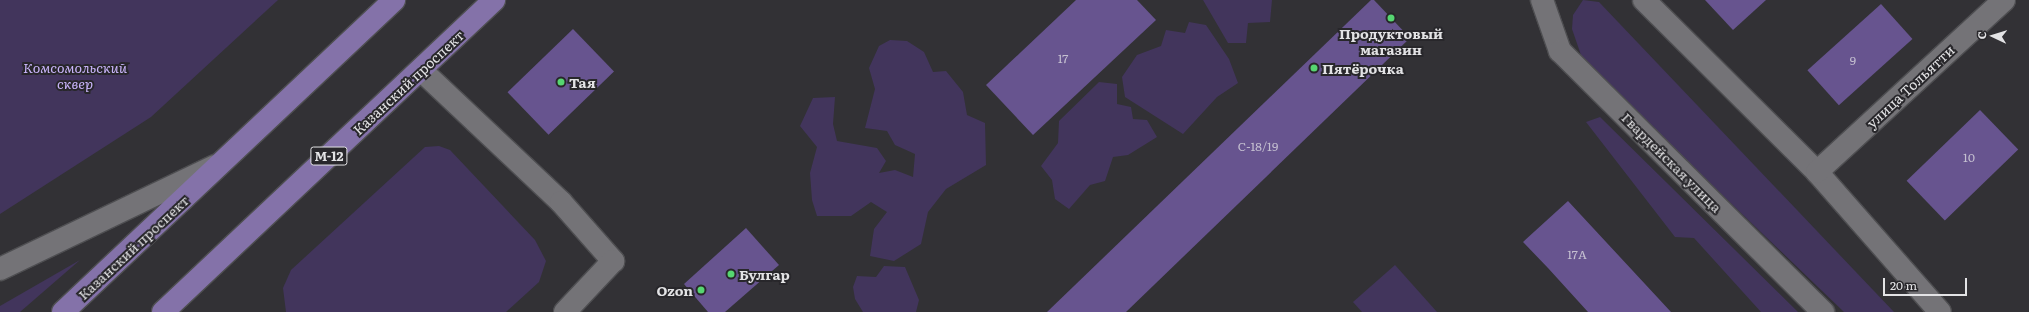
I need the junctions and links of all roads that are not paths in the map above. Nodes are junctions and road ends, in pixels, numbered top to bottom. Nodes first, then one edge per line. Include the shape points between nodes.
1 (394, 0) edge
2 (494, 0) edge
3 (1542, 0) edge
4 (1644, 0) edge
5 (2004, 0) edge
6 (421, 70) junction
7 (223, 162) junction
8 (1817, 172) junction
9 (0, 269) edge
10 (63, 312) edge
11 (164, 312) edge
12 (565, 312) edge
13 (1823, 312) edge
14 (1940, 312) edge

1 - 7 main road, Казанский проспект
2 - 6 main road, Казанский проспект / М-12
3 - 13 street, Гвардейская улица via 1560,51
4 - 8 street
5 - 8 street, улица Тольятти
6 - 11 main road, Казанский проспект / М-12
6 - 12 street via 561,202 613,261
7 - 9 street
7 - 10 main road, Казанский проспект
8 - 14 street

